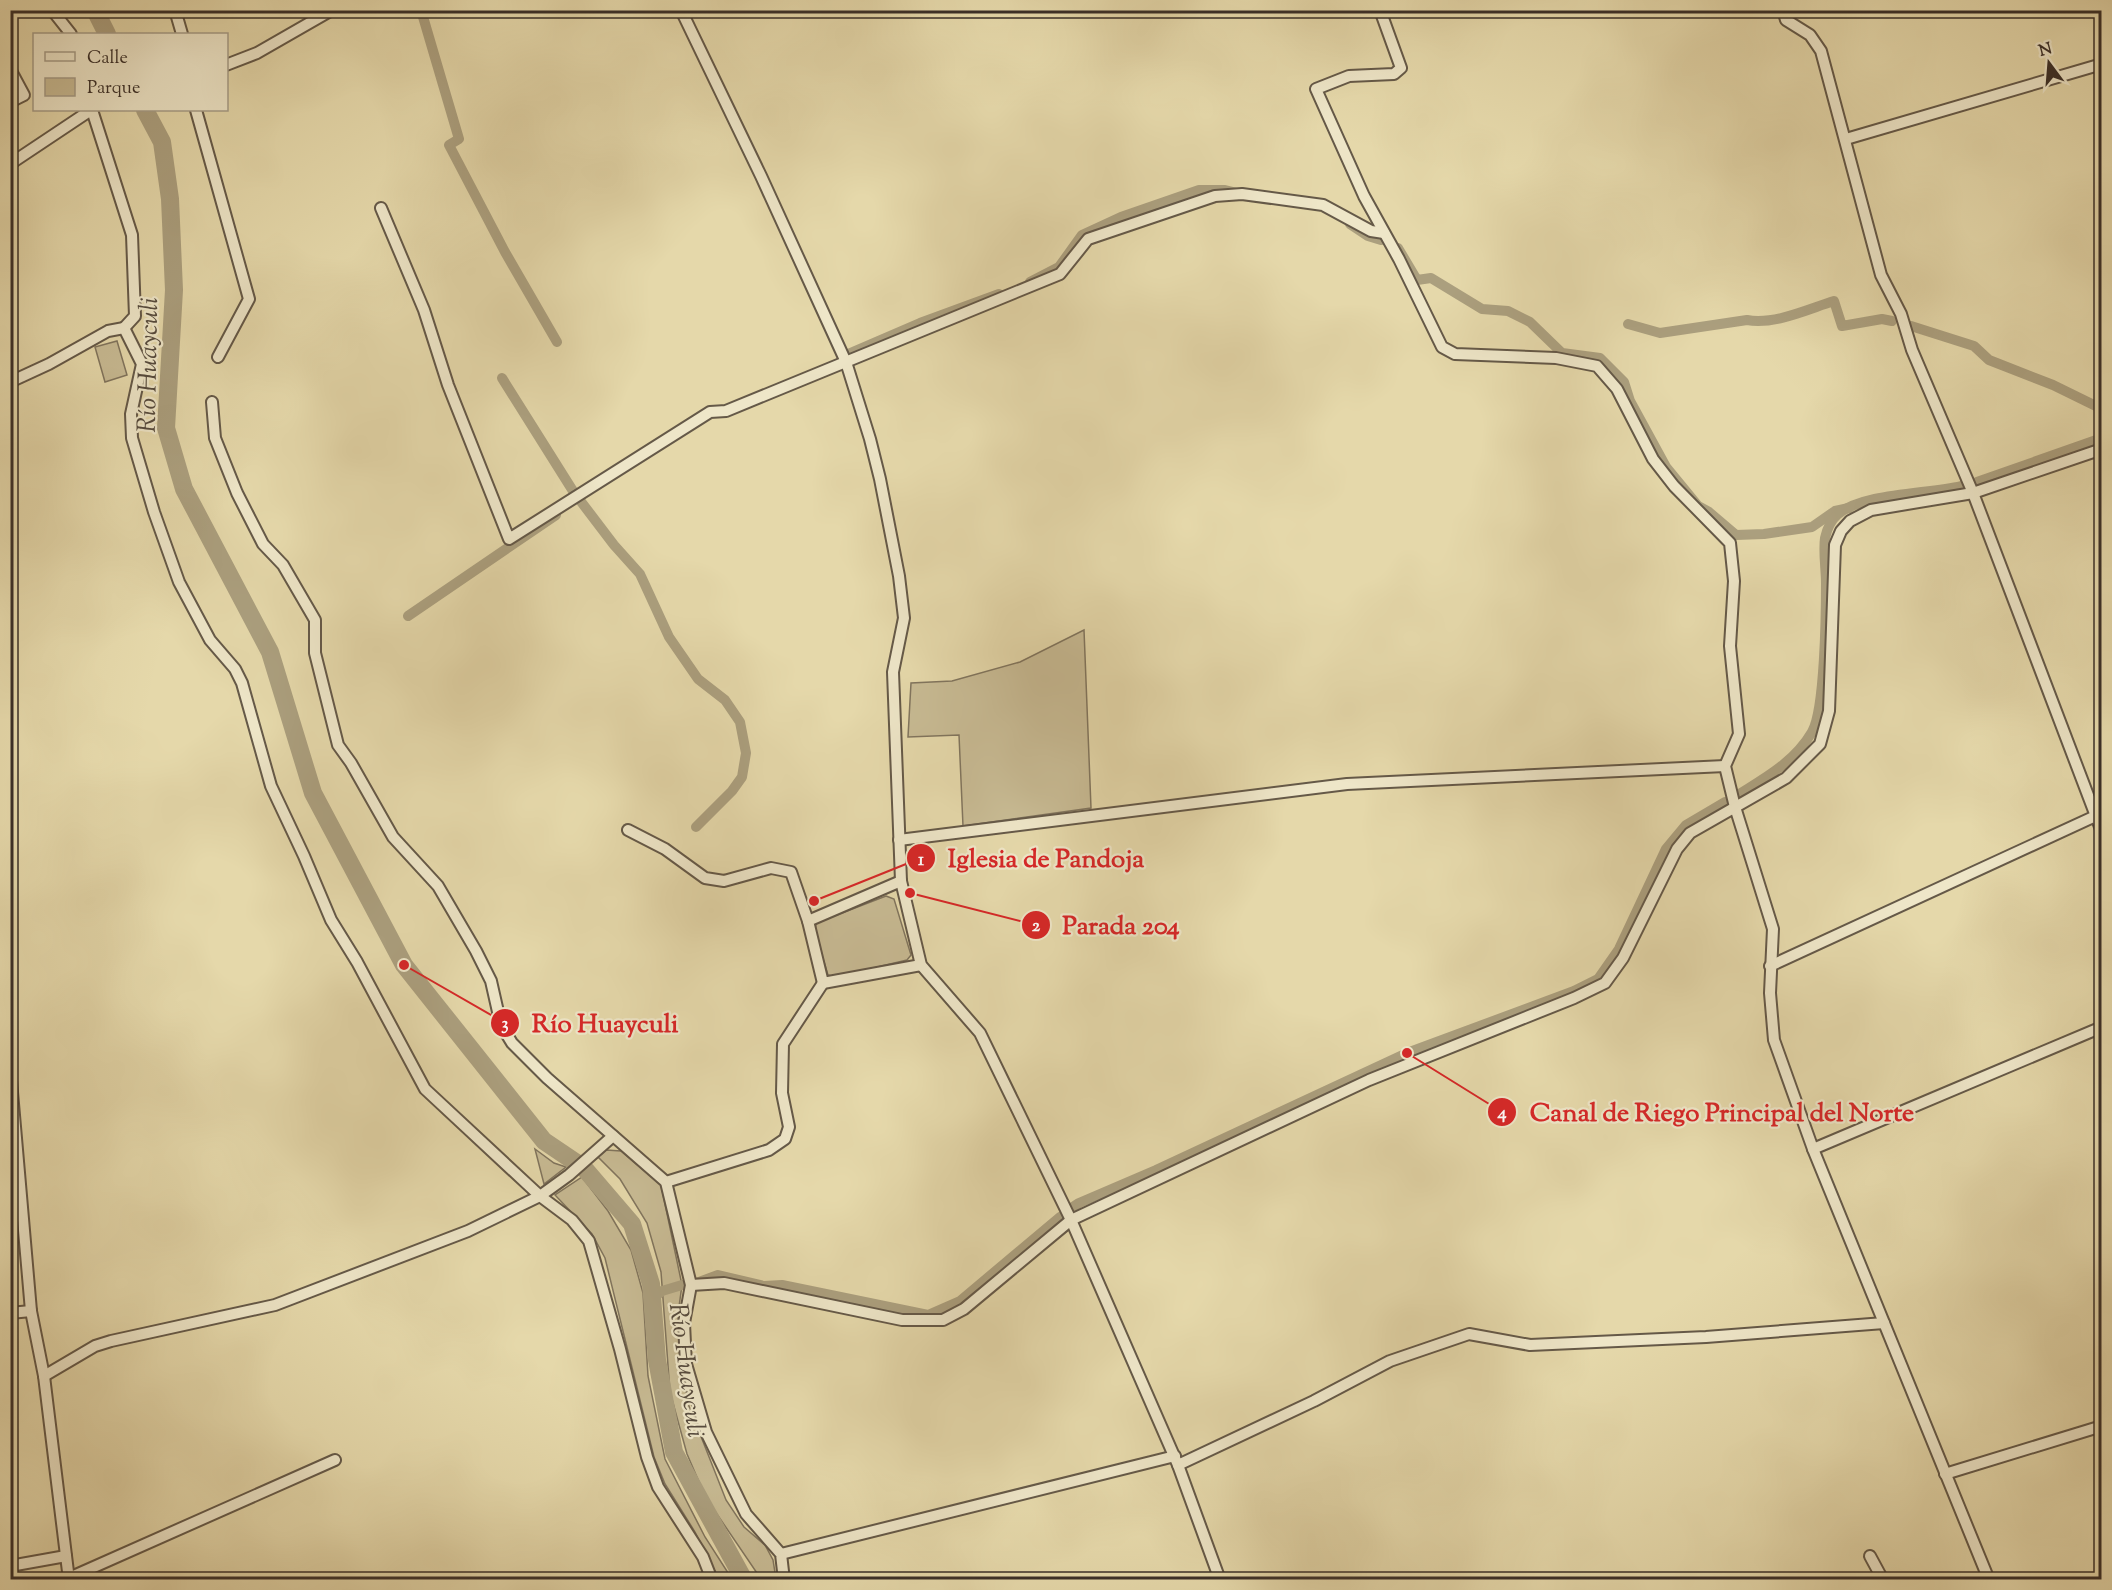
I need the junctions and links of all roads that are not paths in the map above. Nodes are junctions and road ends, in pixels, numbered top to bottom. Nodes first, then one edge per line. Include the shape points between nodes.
1 (52, 10) edge
2 (175, 10) edge
3 (332, 10) edge
4 (681, 10) edge
5 (1380, 10) edge
6 (1783, 10) edge
7 (70, 33) edge
8 (182, 33) edge
9 (228, 64) edge
10 (2102, 64) edge
11 (10, 69) edge
12 (10, 102) edge
13 (90, 111) edge
14 (92, 111) edge
15 (196, 111) edge
16 (1846, 139) junction
17 (10, 164) edge
18 (381, 208) dead end
19 (1384, 233) junction
20 (124, 328) junction
21 (218, 357) dead end
22 (846, 362) junction
23 (10, 382) edge
24 (212, 402) dead end
25 (2102, 449) edge
26 (1973, 493) junction
27 (1725, 766) junction
28 (1735, 807) junction
29 (2098, 814) edge
30 (628, 830) dead end
31 (2102, 832) edge
32 (899, 840) junction
33 (901, 881) junction
34 (808, 921) junction
35 (921, 965) junction
36 (1770, 966) junction
37 (823, 983) junction
38 (2102, 1026) edge
39 (10, 1069) edge
40 (613, 1136) junction
41 (1813, 1149) junction
42 (666, 1182) junction
43 (540, 1196) junction
44 (1071, 1220) junction
45 (691, 1284) junction
46 (31, 1311) junction
47 (10, 1313) edge
48 (1884, 1323) junction
49 (44, 1376) junction
50 (2102, 1426) edge
51 (335, 1460) dead end
52 (1176, 1461) junction
53 (1946, 1474) junction
54 (781, 1554) junction
55 (66, 1556) junction
56 (1870, 1556) dead end
57 (10, 1566) edge
58 (69, 1579) edge
59 (712, 1580) edge
60 (784, 1580) edge
61 (1220, 1580) edge
62 (1883, 1580) edge
63 (1989, 1580) edge

1 - 7 street
2 - 8 street
3 - 9 street via 257,54
4 - 22 street
5 - 19 street via 1401,68 1394,74 1348,76 1316,89
6 - 16 street via 1786,20 1810,35 1821,51
10 - 16 street
11 - 12 street via 24,95
13 - 17 street
14 - 20 street via 132,236 135,316
15 - 21 street via 249,299
16 - 26 street via 1881,275 1901,314 1912,350
18 - 22 street via 424,310 448,385 509,538 710,412 726,411
19 - 22 street via 1371,231 1323,205 1242,194 1215,196 1088,239 1060,273
19 - 27 street via 1442,347 1455,354 1556,358 1597,366 1617,389 1653,459 1730,543 1734,581 1730,646 1739,734
20 - 23 street via 108,331
20 - 43 street via 142,364 131,414 132,438 154,512 179,582 210,640 242,683 271,786 331,920 425,1089
22 - 32 street via 880,479 904,618 893,672
24 - 40 street via 215,438 237,493 263,543 283,565 315,620 315,653 338,745 393,837 438,886 476,951 491,981 501,1025 512,1043
25 - 26 street
26 - 28 street via 1871,510 1850,521 1841,531 1835,545 1829,711 1820,744 1786,778
26 - 29 street
27 - 28 street
27 - 32 street via 1347,784
28 - 36 street via 1773,929
28 - 44 street via 1690,833 1677,849 1623,958 1605,983 1368,1080
29 - 31 street
29 - 36 street
30 - 34 street via 665,849 705,878 724,881 771,868 791,872
32 - 33 street
33 - 34 street
33 - 35 street
34 - 37 street
35 - 37 street
35 - 44 street via 980,1033
36 - 41 street via 1774,1040
37 - 42 street via 783,1044 782,1093 789,1128 784,1139 769,1150
38 - 41 street
39 - 46 street
40 - 42 street
40 - 43 street
41 - 48 street
42 - 45 street
43 - 49 street via 468,1231 285,1302 111,1341
43 - 59 street via 572,1220 589,1241 647,1457 658,1487 703,1557
44 - 45 street via 964,1309 943,1320 902,1320 724,1283
44 - 52 street
45 - 54 street via 684,1323 686,1364 706,1432 746,1514
46 - 47 street
46 - 49 street
48 - 52 street via 1530,1345 1469,1334 1390,1361 1314,1401
48 - 53 street
49 - 55 street
50 - 53 street
51 - 58 street
52 - 54 street
52 - 61 street
53 - 63 street
54 - 60 street
55 - 57 street
55 - 58 street
56 - 62 street

